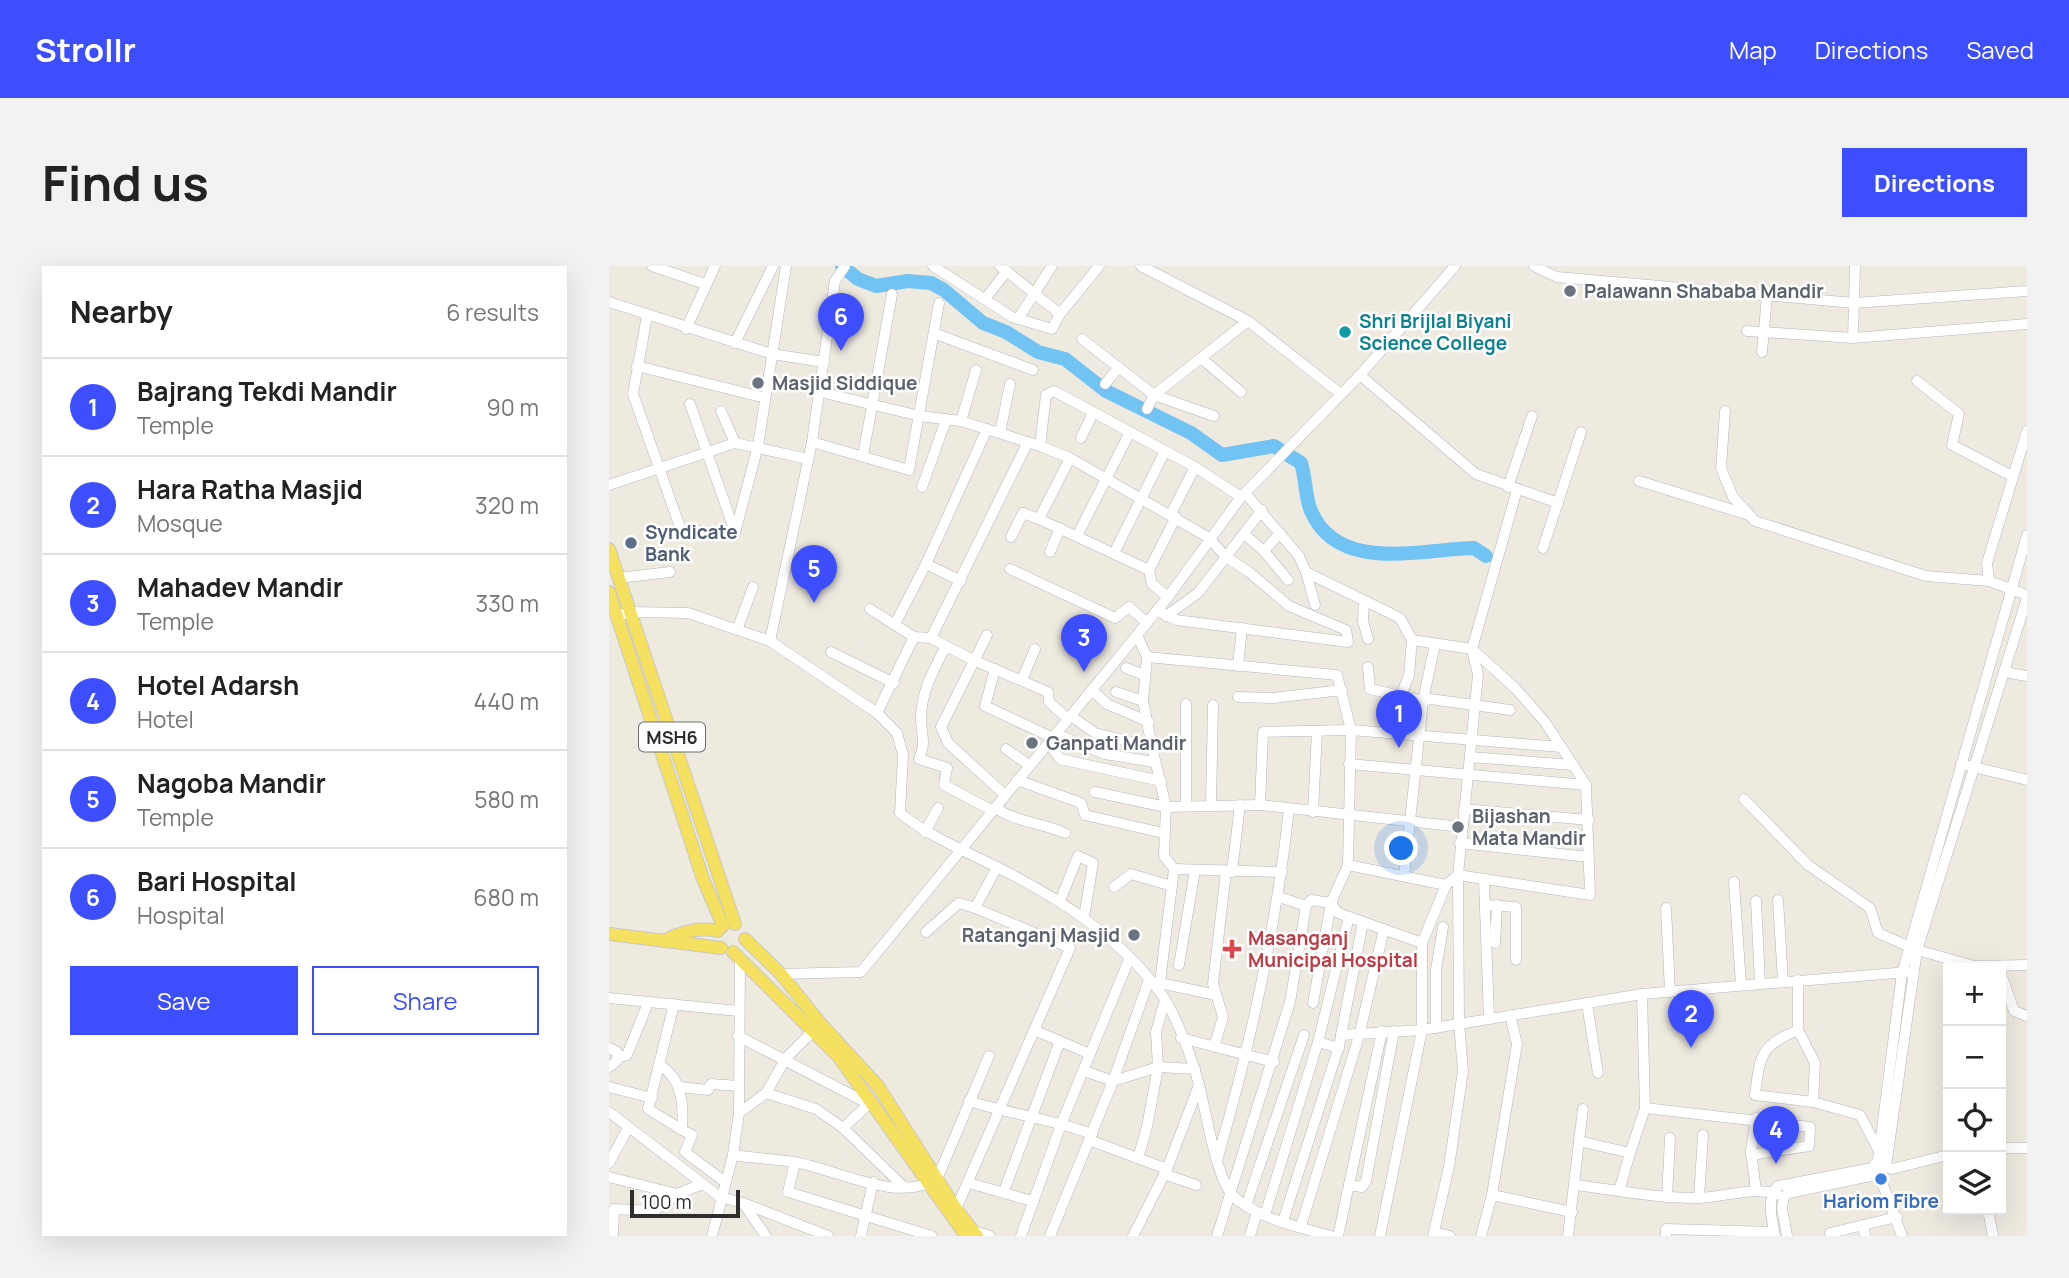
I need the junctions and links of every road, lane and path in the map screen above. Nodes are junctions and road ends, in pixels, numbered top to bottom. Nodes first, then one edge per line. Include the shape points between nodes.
1 (715, 266) edge
2 (773, 266) edge
3 (786, 266) edge
4 (845, 266) edge
5 (933, 266) edge
6 (1052, 266) edge
7 (1098, 266) edge
8 (1141, 266) edge
9 (1455, 266) edge
10 (1534, 266) edge
11 (1855, 266) edge
12 (657, 267) edge
13 (1003, 269) edge
14 (705, 285) junction
15 (2027, 291) edge
16 (1033, 293) junction
17 (892, 294) dead end
18 (1767, 296) junction
19 (985, 299) junction
20 (609, 302) edge
21 (939, 303) dead end
22 (1853, 303) junction
23 (1059, 314) junction
24 (647, 316) junction
25 (1019, 319) junction
26 (1248, 321) junction
27 (2027, 324) edge
28 (686, 329) junction
29 (1747, 331) dead end
30 (1764, 332) junction
31 (936, 334) junction
32 (1853, 338) junction
33 (1082, 339) dead end
34 (735, 343) junction
35 (1762, 352) dead end
36 (772, 354) junction
37 (1201, 358) junction
38 (824, 362) junction
39 (637, 366) junction
40 (1119, 367) junction
41 (976, 370) dead end
42 (1033, 370) dead end
43 (1360, 375) junction
44 (1917, 381) dead end
45 (1010, 384) dead end
46 (1105, 384) dead end
47 (820, 392) junction
48 (1241, 392) dead end
49 (1341, 394) junction
50 (1154, 395) junction
51 (765, 398) junction
52 (690, 404) dead end
53 (872, 405) junction
54 (1147, 409) dead end
55 (722, 411) dead end
56 (1725, 411) dead end
57 (1093, 413) junction
58 (920, 416) junction
59 (1215, 416) dead end
60 (1532, 416) dead end
61 (946, 419) junction
62 (961, 421) junction
63 (987, 429) junction
64 (2027, 431) edge
65 (1581, 432) dead end
66 (1000, 433) junction
67 (1129, 434) junction
68 (1081, 438) dead end
69 (812, 442) junction
70 (1028, 442) junction
71 (735, 443) junction
72 (758, 446) junction
73 (1040, 446) junction
74 (706, 451) junction
75 (1165, 451) junction
76 (863, 457) junction
77 (1070, 458) junction
78 (808, 459) junction
79 (1195, 467) junction
80 (658, 468) junction
81 (2012, 476) junction
82 (1107, 478) junction
83 (1639, 481) dead end
84 (609, 485) edge
85 (922, 487) dead end
86 (1513, 488) junction
87 (1243, 495) junction
88 (1141, 498) junction
89 (1558, 503) junction
90 (1262, 510) junction
91 (1174, 515) junction
92 (1749, 515) junction
93 (1039, 519) junction
94 (1059, 528) junction
95 (735, 533) junction
96 (1280, 533) junction
97 (1244, 534) junction
98 (2027, 534) edge
99 (1077, 536) junction
100 (1011, 537) dead end
101 (1209, 538) junction
102 (1543, 548) dead end
103 (1264, 551) junction
104 (1050, 552) dead end
105 (1114, 553) junction
106 (610, 555) edge
107 (1226, 558) junction
108 (2023, 561) edge
109 (926, 564) junction
110 (1010, 569) dead end
111 (1149, 570) junction
112 (670, 572) dead end
113 (1306, 572) junction
114 (2027, 572) edge
115 (619, 578) junction
116 (1288, 580) dead end
117 (961, 581) junction
118 (1989, 581) junction
119 (2014, 585) junction
120 (753, 587) dead end
121 (609, 592) edge
122 (1168, 597) junction
123 (2027, 597) edge
124 (1364, 601) junction
125 (1315, 605) dead end
126 (870, 610) dead end
127 (1162, 613) junction
128 (623, 614) junction
129 (1147, 623) junction
130 (895, 624) junction
131 (1242, 628) junction
132 (737, 630) junction
133 (988, 635) dead end
134 (1137, 635) junction
135 (914, 636) junction
136 (931, 638) junction
137 (1368, 639) dead end
138 (1412, 640) junction
139 (770, 641) junction
140 (1435, 644) junction
141 (946, 646) junction
142 (1035, 649) dead end
143 (1472, 649) junction
144 (831, 652) dead end
145 (1147, 657) junction
146 (973, 660) junction
147 (1237, 666) junction
148 (1368, 667) dead end
149 (1126, 668) dead end
150 (995, 669) junction
151 (2004, 672) junction
152 (1145, 675) junction
153 (2027, 676) edge
154 (1022, 680) junction
155 (894, 683) junction
156 (1092, 690) junction
157 (1342, 690) junction
158 (1116, 692) dead end
159 (1238, 696) dead end
160 (1401, 696) junction
161 (1143, 701) junction
162 (1423, 701) junction
163 (1186, 704) dead end
164 (1474, 704) junction
165 (1213, 705) dead end
166 (1510, 710) dead end
167 (877, 713) junction
168 (1070, 718) junction
169 (1149, 722) junction
170 (1351, 730) junction
171 (1317, 731) junction
172 (1421, 734) junction
173 (1053, 738) junction
174 (1472, 741) junction
175 (1152, 747) junction
176 (1561, 747) junction
177 (1006, 749) dead end
178 (1470, 757) junction
179 (1154, 762) junction
180 (1349, 764) junction
181 (1961, 764) junction
182 (1029, 765) junction
183 (1573, 765) junction
184 (1975, 768) junction
185 (1418, 770) junction
186 (1468, 776) junction
187 (1017, 780) junction
188 (2027, 780) edge
189 (1161, 781) junction
190 (1586, 785) junction
191 (1095, 792) dead end
192 (1005, 795) junction
193 (1744, 799) dead end
194 (1211, 805) junction
195 (1240, 805) junction
196 (1260, 805) junction
197 (1186, 806) junction
198 (1165, 807) junction
199 (938, 808) dead end
200 (1289, 809) junction
201 (1464, 809) junction
202 (994, 810) junction
203 (1313, 812) junction
204 (1348, 815) junction
205 (1589, 820) junction
206 (1409, 822) junction
207 (1462, 827) junction
208 (925, 832) junction
209 (1065, 833) dead end
210 (1163, 833) junction
211 (1460, 843) junction
212 (962, 851) junction
213 (1589, 857) junction
214 (1348, 865) junction
215 (997, 867) junction
216 (1174, 869) junction
217 (1195, 870) junction
218 (1229, 872) junction
219 (1282, 872) junction
220 (1458, 875) junction
221 (1404, 876) junction
222 (1484, 881) junction
223 (1734, 882) dead end
224 (1446, 885) junction
225 (1172, 886) junction
226 (1114, 887) dead end
227 (1279, 897) junction
228 (1778, 900) dead end
229 (1060, 901) junction
230 (1756, 901) dead end
231 (1331, 903) junction
232 (1485, 905) junction
233 (1497, 905) junction
234 (1306, 906) junction
235 (975, 908) junction
236 (1666, 908) dead end
237 (1084, 917) junction
238 (1349, 917) junction
239 (1363, 922) junction
240 (725, 927) junction
241 (1443, 927) dead end
242 (1384, 929) junction
243 (926, 932) dead end
244 (609, 934) edge
245 (745, 939) junction
246 (666, 940) junction
247 (1422, 943) junction
248 (1495, 943) dead end
249 (1913, 948) junction
250 (732, 952) junction
251 (1130, 957) junction
252 (1516, 960) dead end
253 (1964, 963) edge
254 (1179, 965) dead end
255 (2027, 965) edge
256 (2006, 968) edge
257 (1907, 972) junction
258 (781, 974) junction
259 (1798, 980) junction
260 (1783, 981) junction
261 (1760, 984) junction
262 (1156, 985) junction
263 (1741, 985) junction
264 (2006, 989) edge
265 (1671, 992) junction
266 (1642, 994) junction
267 (1216, 995) junction
268 (609, 998) edge
269 (1165, 1000) junction
270 (648, 1003) junction
271 (1313, 1003) dead end
272 (674, 1004) junction
273 (1587, 1004) junction
274 (738, 1011) junction
275 (1510, 1015) junction
276 (2027, 1016) edge
277 (1489, 1018) junction
278 (1459, 1023) junction
279 (817, 1027) junction
280 (1436, 1028) junction
281 (1034, 1030) junction
282 (1422, 1030) junction
283 (1798, 1030) junction
284 (1382, 1031) junction
285 (1394, 1031) junction
286 (1304, 1035) dead end
287 (1341, 1035) junction
288 (738, 1036) junction
289 (1359, 1036) junction
290 (1181, 1038) junction
291 (1060, 1041) junction
292 (1318, 1042) junction
293 (1214, 1046) junction
294 (609, 1048) edge
295 (1339, 1048) junction
296 (1090, 1054) junction
297 (1297, 1055) junction
298 (1314, 1055) junction
299 (989, 1056) dead end
300 (1248, 1056) junction
301 (617, 1058) junction
302 (786, 1058) junction
303 (1275, 1058) junction
304 (659, 1065) junction
305 (609, 1067) edge
306 (1159, 1067) junction
307 (1195, 1069) junction
308 (1084, 1071) junction
309 (1598, 1073) dead end
310 (1113, 1081) junction
311 (1199, 1084) junction
312 (739, 1086) junction
313 (609, 1087) edge
314 (679, 1087) junction
315 (766, 1093) junction
316 (652, 1098) junction
317 (969, 1101) junction
318 (870, 1102) junction
319 (1813, 1102) junction
320 (1645, 1108) junction
321 (1583, 1109) dead end
322 (998, 1111) junction
323 (609, 1112) edge
324 (739, 1113) junction
325 (1756, 1118) junction
326 (1029, 1119) junction
327 (1062, 1122) junction
328 (628, 1128) junction
329 (843, 1128) junction
330 (682, 1129) junction
331 (1703, 1135) dead end
332 (1090, 1137) junction
333 (1670, 1138) dead end
334 (1579, 1141) junction
335 (2006, 1148) edge
336 (2027, 1148) edge
337 (1630, 1153) junction
338 (733, 1155) junction
339 (1943, 1155) edge
340 (1751, 1156) junction
341 (1138, 1158) junction
342 (1217, 1160) junction
343 (609, 1163) edge
344 (795, 1163) junction
345 (1881, 1163) junction
346 (1165, 1172) junction
347 (609, 1177) edge
348 (725, 1182) junction
349 (873, 1182) junction
350 (933, 1182) junction
351 (969, 1183) junction
352 (703, 1184) junction
353 (1196, 1185) dead end
354 (1349, 1185) junction
355 (1576, 1185) junction
356 (905, 1188) junction
357 (1004, 1191) junction
358 (1619, 1191) junction
359 (1756, 1191) junction
360 (1772, 1192) junction
361 (1231, 1193) junction
362 (677, 1194) junction
363 (1492, 1195) junction
364 (1784, 1196) junction
365 (720, 1198) junction
366 (1667, 1198) junction
367 (1699, 1198) junction
368 (1032, 1201) junction
369 (743, 1203) junction
370 (1246, 1206) junction
371 (956, 1209) junction
372 (1572, 1212) junction
373 (866, 1213) junction
374 (1261, 1213) junction
375 (1989, 1215) edge
376 (1897, 1217) junction
377 (1283, 1221) junction
378 (1301, 1226) junction
379 (1864, 1231) edge
380 (972, 1234) edge
381 (1434, 1234) edge
382 (1775, 1234) edge
383 (1326, 1235) edge
384 (613, 1236) edge
385 (712, 1236) edge
386 (766, 1236) edge
387 (828, 1236) edge
388 (861, 1236) edge
389 (932, 1236) edge
390 (991, 1236) edge
391 (1021, 1236) edge
392 (1050, 1236) edge
393 (1133, 1236) edge
394 (1217, 1236) edge
395 (1250, 1236) edge
396 (1338, 1236) edge
397 (1380, 1236) edge
398 (1450, 1236) edge
399 (1481, 1236) edge
400 (1568, 1236) edge
401 (1666, 1236) edge
402 (1787, 1236) edge
403 (1831, 1236) edge
404 (1902, 1236) edge
405 (1993, 1236) edge

1 - 14 street
2 - 34 street
3 - 36 street
4 - 38 street via 838,275
5 - 19 street
6 - 16 street
7 - 23 street
8 - 26 street
9 - 43 street
10 - 18 street via 1557,277
11 - 22 street
12 - 14 street
13 - 16 street
13 - 19 street
14 - 28 street
15 - 22 street
16 - 23 street
16 - 25 street
17 - 53 street
18 - 22 street
18 - 30 street
19 - 25 street
20 - 24 street
21 - 31 street
22 - 32 street
23 - 25 street via 1052,329
24 - 28 street
24 - 39 street
26 - 37 street
26 - 49 street
27 - 32 street
28 - 34 street
29 - 30 street
30 - 32 street
30 - 35 street
31 - 42 street
31 - 58 street
33 - 40 street
34 - 36 street
36 - 38 street
36 - 51 street
37 - 48 street
37 - 50 street
38 - 47 street
39 - 51 street
39 - 80 street via 633,394
40 - 46 street
40 - 50 street
41 - 62 street
43 - 49 street
43 - 86 street via 1476,474
44 - 81 street via 1959,414 1952,444
45 - 66 street
47 - 53 street
47 - 69 street
49 - 87 street
50 - 54 street
50 - 59 street
51 - 72 street
52 - 74 street
53 - 58 street
53 - 76 street
55 - 71 street
56 - 92 street via 1721,468 1733,497
57 - 67 street
57 - 68 street
57 - 73 street via 1055,391 1049,393
58 - 61 street
58 - 76 street via 909,470
60 - 86 street
61 - 62 street
61 - 85 street
62 - 63 street
63 - 66 street
63 - 109 street
64 - 81 street
65 - 89 street
66 - 70 street
67 - 75 street
67 - 82 street
69 - 76 street
69 - 78 street
70 - 73 street
70 - 117 street
71 - 72 street
71 - 74 street
72 - 78 street
72 - 95 street
73 - 77 street
74 - 80 street
74 - 95 street
75 - 79 street
75 - 88 street
77 - 82 street
77 - 93 street
78 - 139 street
79 - 87 street
79 - 91 street
80 - 84 street
80 - 95 street via 681,530
81 - 118 street via 1987,563
82 - 88 street
82 - 99 street
83 - 92 street
86 - 89 street
86 - 143 street
87 - 90 street
87 - 101 street
88 - 91 street
88 - 105 street
89 - 102 street
90 - 96 street
90 - 97 street
91 - 101 street
91 - 111 street
92 - 118 street via 1755,521 1926,576
93 - 94 street
93 - 100 street via 1023,513
94 - 99 street
94 - 104 street
96 - 103 street
96 - 113 street
97 - 103 street
97 - 107 street
98 - 108 street
99 - 105 street
101 - 107 street
101 - 122 street
103 - 116 street
105 - 111 street
106 - 115 main road, MSH6
107 - 127 street via 1198,593
107 - 131 street via 1289,606 1346,631 1348,642
108 - 119 street
109 - 117 street
109 - 130 street
110 - 129 street via 1115,618 1129,607
111 - 122 street via 1152,584
112 - 115 street
113 - 124 street
113 - 125 street
114 - 119 street
115 - 128 main road, MSH6
117 - 136 street
118 - 119 street
119 - 123 street
119 - 181 street
120 - 132 street
121 - 128 main road, MSH6
122 - 127 street
123 - 151 street
124 - 137 street
124 - 138 street via 1400,618
126 - 130 street
127 - 129 street
127 - 131 street
128 - 132 street via 688,613
128 - 240 main road, MSH6
129 - 134 street
130 - 135 street
131 - 147 street
132 - 139 street
133 - 146 street
134 - 145 street
134 - 156 street
135 - 136 street
135 - 155 street
136 - 141 street
138 - 140 street
138 - 160 street via 1409,675
139 - 167 street
140 - 143 street
140 - 162 street
141 - 146 street
141 - 202 street via 928,681 921,720 926,743 919,759 947,768 944,785
142 - 154 street
143 - 164 street via 1478,675
143 - 176 street via 1516,688
144 - 155 street
145 - 147 street
145 - 152 street
146 - 150 street
146 - 192 street via 941,727 948,743
147 - 157 street via 1337,675
148 - 160 street via 1370,690
149 - 152 street
150 - 154 street
150 - 173 street via 985,706
151 - 153 street
151 - 184 street
152 - 161 street
154 - 168 street via 1048,692 1049,702
155 - 167 street
156 - 168 street
156 - 169 street via 1107,704
157 - 159 street via 1273,698
157 - 170 street
158 - 161 street
160 - 162 street
161 - 169 street
162 - 164 street
162 - 172 street
163 - 197 street
164 - 166 street
164 - 174 street
165 - 194 street
167 - 208 street via 897,733 903,755 900,813
168 - 173 street
168 - 175 street via 1095,733
169 - 175 street
170 - 171 street
170 - 172 street
170 - 180 street
171 - 196 street via 1263,732
171 - 203 street
172 - 174 street
172 - 185 street
173 - 179 street via 1105,754
173 - 182 street
173 - 189 street via 1061,759
174 - 176 street
174 - 178 street
175 - 179 street
176 - 183 street
177 - 182 street
178 - 183 street
178 - 186 street
179 - 189 street
180 - 185 street
180 - 204 street
181 - 184 street
181 - 249 street
182 - 187 street
183 - 190 street
184 - 188 street
184 - 249 street
185 - 186 street
185 - 206 street
186 - 190 street
186 - 201 street
187 - 192 street
187 - 210 street via 1081,803 1085,815
189 - 198 street
190 - 205 street
191 - 198 street
192 - 202 street
193 - 249 street via 1808,865 1870,908 1878,933
194 - 195 street
194 - 197 street
195 - 196 street
195 - 218 street
196 - 200 street
197 - 198 street
198 - 210 street
199 - 208 street
200 - 203 street
200 - 219 street
201 - 205 street
201 - 207 street
202 - 209 street
202 - 212 street
203 - 204 street
204 - 206 street
204 - 214 street
205 - 213 street
206 - 207 street
206 - 221 street
207 - 211 street
208 - 212 street
210 - 216 street via 1164,856
211 - 213 street
211 - 220 street
212 - 215 street
212 - 258 street via 861,972
213 - 222 street via 1590,895
214 - 221 street
214 - 231 street
215 - 229 street
215 - 235 street
216 - 217 street
216 - 225 street
217 - 218 street
217 - 254 street
218 - 219 street
218 - 267 street via 1213,984
219 - 227 street
220 - 222 street
220 - 224 street
220 - 278 street
221 - 224 street
222 - 232 street
223 - 263 street
224 - 247 street
225 - 226 street via 1131,874
225 - 262 street
227 - 234 street
227 - 300 street
228 - 260 street
229 - 237 street
229 - 237 street via 1078,856 1093,863
230 - 261 street
231 - 234 street via 1311,900
231 - 238 street via 1338,913
231 - 271 street
232 - 233 street
232 - 277 street
233 - 248 street
233 - 252 street via 1516,907
234 - 303 street via 1290,1002
235 - 243 street via 959,903
235 - 281 street via 1070,948
236 - 265 street
237 - 251 street
238 - 239 street
238 - 292 street
239 - 242 street
239 - 287 street
240 - 245 main road via 744,933
240 - 246 main road via 682,932
240 - 250 main road via 717,937
241 - 280 street via 1437,961
242 - 247 street
242 - 289 street
244 - 246 main road
245 - 250 main road
245 - 258 main road
246 - 250 main road
247 - 282 street
249 - 253 street
249 - 257 street
250 - 274 street
250 - 279 main road
251 - 262 street
251 - 296 street
255 - 256 street
257 - 259 street
257 - 345 street
258 - 279 main road
259 - 260 street
259 - 283 street
260 - 261 street
261 - 263 street
262 - 267 street
262 - 269 street
262 - 310 street
263 - 265 street
264 - 276 street via 2014,1011
265 - 266 street
266 - 273 street
266 - 320 street
267 - 293 street via 1223,1017
268 - 270 street
269 - 290 street
269 - 306 street via 1156,1032
270 - 272 street
270 - 301 street via 627,1055
272 - 274 street
272 - 304 street
273 - 275 street
273 - 309 street
274 - 288 street
275 - 277 street
275 - 363 street via 1517,1044
277 - 278 street
278 - 280 street
278 - 381 street via 1463,1071
279 - 302 street
279 - 318 main road
279 - 350 main road via 878,1086
280 - 282 street
281 - 291 street
281 - 322 street
282 - 285 street
282 - 397 street
283 - 319 street via 1815,1063
283 - 319 street via 1773,1041 1760,1058 1755,1095
284 - 285 street
284 - 289 street
284 - 354 street
285 - 354 street via 1366,1181 1362,1187
286 - 297 street
287 - 289 street
287 - 295 street
288 - 302 street
288 - 312 street
289 - 378 street
290 - 293 street
290 - 307 street
291 - 296 street
291 - 326 street
292 - 295 street
292 - 298 street
293 - 300 street
294 - 301 street via 618,1052
295 - 377 street
296 - 308 street
297 - 298 street
297 - 303 street
297 - 370 street
298 - 374 street
299 - 317 street
300 - 303 street
300 - 342 street
301 - 305 street
302 - 315 street
302 - 318 street
303 - 361 street
304 - 314 street via 671,1071
304 - 316 street
306 - 307 street
306 - 310 street
306 - 341 street
307 - 311 street
308 - 310 street
308 - 327 street
310 - 332 street
311 - 342 street
311 - 346 street
312 - 314 street
312 - 324 street
313 - 316 street
314 - 330 street
315 - 324 street
315 - 329 street via 816,1109
316 - 330 street via 648,1108
317 - 322 street
317 - 350 street
318 - 329 street
318 - 350 main road
319 - 345 street via 1860,1115
320 - 325 street
320 - 337 street
321 - 334 street
322 - 326 street
322 - 351 street
323 - 328 street
324 - 338 street
325 - 340 street
325 - 340 street via 1808,1125 1812,1130 1806,1148
326 - 327 street
326 - 357 street
327 - 332 street
327 - 368 street
328 - 343 street
328 - 352 street
329 - 356 street
330 - 348 street via 692,1135 685,1152
331 - 367 street
332 - 341 street
332 - 392 street
333 - 366 street
334 - 337 street
334 - 355 street
335 - 336 street
337 - 358 street
338 - 344 street
338 - 348 street
339 - 345 street
340 - 359 street
341 - 346 street
342 - 361 street
344 - 349 street
344 - 373 street via 788,1192
345 - 360 street via 1785,1183
345 - 364 street
345 - 376 street
346 - 353 street
346 - 393 street
347 - 362 street
348 - 365 street
349 - 356 street
349 - 373 street
350 - 356 street
350 - 371 main road
350 - 380 main road
351 - 357 street
351 - 371 street
352 - 362 street
352 - 365 street
354 - 396 street
355 - 358 street
355 - 372 street
357 - 368 street
358 - 366 street
359 - 360 street
359 - 367 street
360 - 364 street
360 - 382 street
361 - 370 street
361 - 394 street
362 - 384 street via 654,1210 614,1209
363 - 372 street
363 - 399 street
364 - 402 street
365 - 369 street
365 - 385 street
366 - 367 street
368 - 391 street
369 - 386 street
369 - 387 street
370 - 374 street
371 - 380 main road
372 - 400 street
373 - 388 street
373 - 389 street
374 - 377 street
374 - 395 street
375 - 405 street
376 - 379 street
376 - 404 street
377 - 378 street
378 - 383 street
379 - 403 street
380 - 390 street
381 - 398 street
382 - 401 street via 1666,1229

